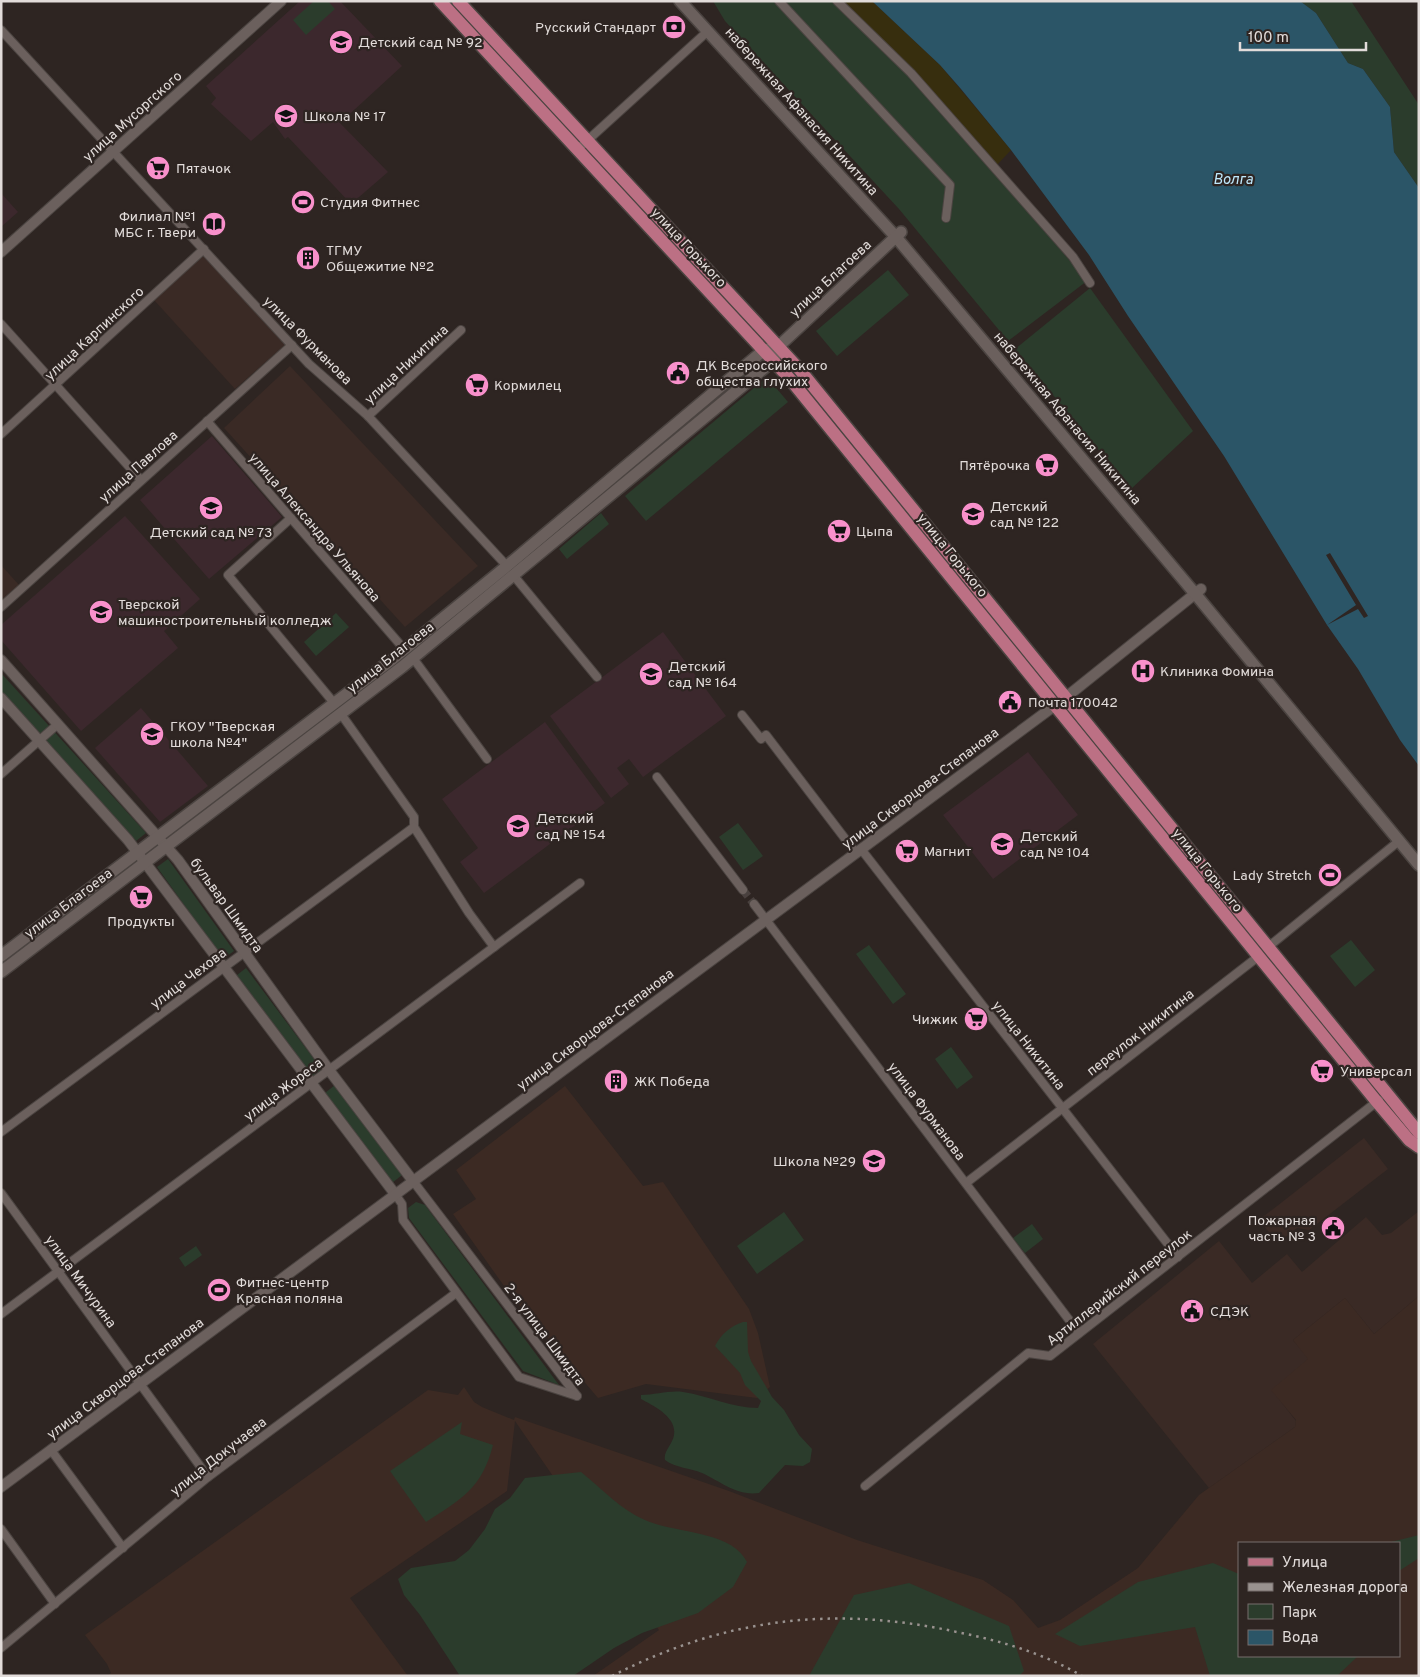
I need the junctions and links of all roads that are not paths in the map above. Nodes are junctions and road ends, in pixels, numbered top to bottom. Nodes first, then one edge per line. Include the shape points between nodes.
1 (281, 1) edge
2 (440, 1) edge
3 (458, 1) edge
4 (680, 1) edge
5 (691, 1) edge
6 (779, 1) edge
7 (837, 1) edge
8 (1, 30) edge
9 (708, 31) junction
10 (582, 145) junction
11 (113, 151) junction
12 (946, 218) dead end
13 (899, 235) junction
14 (204, 249) junction
15 (1, 252) edge
16 (1090, 283) dead end
17 (1, 324) edge
18 (460, 330) dead end
19 (292, 345) junction
20 (779, 346) junction
21 (764, 350) junction
22 (774, 360) junction
23 (56, 385) junction
24 (368, 416) junction
25 (207, 421) junction
26 (1, 434) edge
27 (141, 480) junction
28 (291, 518) junction
29 (511, 563) junction
30 (510, 579) junction
31 (1198, 591) junction
32 (1, 606) edge
33 (404, 650) junction
34 (413, 658) junction
35 (1, 660) edge
36 (597, 677) dead end
37 (1, 698) edge
38 (1060, 701) junction
39 (334, 704) junction
40 (342, 714) junction
41 (742, 714) dead end
42 (58, 724) junction
43 (40, 741) junction
44 (487, 759) dead end
45 (1, 774) edge
46 (657, 777) dead end
47 (414, 827) junction
48 (158, 837) junction
49 (1399, 841) junction
50 (167, 848) junction
51 (858, 851) junction
52 (138, 853) junction
53 (1419, 853) edge
54 (145, 864) junction
55 (1419, 865) edge
56 (580, 884) dead end
57 (743, 890) tunnel mouth
58 (754, 904) tunnel mouth
59 (766, 920) junction
60 (494, 947) junction
61 (244, 952) junction
62 (1263, 952) junction
63 (1, 956) edge
64 (225, 966) junction
65 (1, 972) edge
66 (329, 1070) junction
67 (312, 1083) junction
68 (1382, 1098) junction
69 (1063, 1108) junction
70 (1, 1132) edge
71 (1419, 1133) edge
72 (1419, 1148) edge
73 (413, 1181) junction
74 (966, 1183) junction
75 (1, 1193) edge
76 (395, 1194) junction
77 (1178, 1256) junction
78 (60, 1272) junction
79 (456, 1293) junction
80 (1, 1314) edge
81 (1079, 1333) junction
82 (140, 1384) junction
83 (50, 1450) junction
84 (208, 1477) junction
85 (865, 1486) dead end
86 (1, 1487) edge
87 (1, 1529) edge
88 (123, 1548) junction
89 (55, 1604) junction
90 (1, 1648) edge

1 - 11 street, улица Мусоргского
2 - 10 main road, улица Горького
3 - 10 main road, улица Горького
4 - 9 main road, набережная Афанасия Никитина
5 - 13 main road, набережная Афанасия Никитина
6 - 12 street via 950,185
7 - 16 street via 911,73 1073,257
8 - 11 street, улица Фурманова
9 - 10 street
9 - 13 main road, набережная Афанасия Никитина
10 - 20 main road, улица Горького
10 - 21 main road, улица Горького
11 - 14 street, улица Фурманова
11 - 15 street, улица Мусоргского
13 - 20 main road, улица Благоева
13 - 31 main road, набережная Афанасия Никитина
14 - 19 street, улица Фурманова
14 - 23 street, улица Карпинского
17 - 23 street
18 - 24 street, улица Никитина
19 - 24 street, улица Фурманова
19 - 25 street, улица Павлова
20 - 21 main road, улица Благоева
20 - 22 main road, улица Благоева
20 - 38 main road, улица Горького
21 - 22 main road, улица Горького
21 - 29 main road, улица Благоева
22 - 30 main road, улица Благоева
22 - 38 main road, улица Горького
23 - 26 street, улица Карпинского
23 - 27 street
24 - 29 street, улица Фурманова
25 - 27 street, улица Павлова
25 - 28 street, улица Александра Ульянова
27 - 32 street, улица Павлова
28 - 33 street, улица Александра Ульянова
28 - 39 street via 228,575
29 - 30 main road
29 - 33 main road, улица Благоева
30 - 34 main road, улица Благоева
30 - 36 street
31 - 38 street, улица Скворцова-Степанова
31 - 49 main road, набережная Афанасия Никитина
31 - 53 main road, набережная Афанасия Никитина
33 - 39 main road, улица Благоева
34 - 40 main road, улица Благоева
34 - 44 street
35 - 42 street, бульвар Шмидта
37 - 43 street
38 - 51 street, улица Скворцова-Степанова
38 - 62 main road, улица Горького
39 - 48 main road, улица Благоева
40 - 47 street via 414,817
40 - 50 main road, улица Благоева
41 - 51 street, улица Никитина via 761,739 766,735
42 - 43 street
42 - 48 street, бульвар Шмидта
43 - 45 street
43 - 52 street
46 - 57 street
47 - 60 street
47 - 61 street, улица Чехова
48 - 50 street, бульвар Шмидта
48 - 52 main road, улица Благоева
49 - 55 main road, набережная Афанасия Никитина
49 - 62 street, переулок Никитина
50 - 54 main road, улица Благоева
50 - 61 street, бульвар Шмидта
51 - 59 street, улица Скворцова-Степанова
51 - 69 street, улица Никитина
52 - 54 street
52 - 63 main road, улица Благоева
54 - 64 street
54 - 65 main road, улица Благоева
56 - 60 street, улица Жореса
58 - 59 street, улица Фурманова
59 - 73 street, улица Скворцова-Степанова
59 - 74 street, улица Фурманова
60 - 66 street, улица Жореса
61 - 64 street, улица Чехова
61 - 66 street, бульвар Шмидта
62 - 68 main road, улица Горького
62 - 69 street, переулок Никитина
64 - 67 street
64 - 70 street, улица Чехова
66 - 67 street, улица Жореса
66 - 73 street, бульвар Шмидта
67 - 76 street
67 - 78 street, улица Жореса
68 - 71 main road, улица Горького
68 - 72 main road, улица Горького via 1409,1140
68 - 77 street, Артиллерийский переулок
69 - 74 street, переулок Никитина
69 - 77 street, улица Никитина
73 - 76 street, улица Скворцова-Степанова
73 - 79 street, 2-я улица Шмидта via 577,1396 519,1377
74 - 81 street, улица Фурманова
75 - 78 street, улица Мичурина
76 - 79 street, 2-я улица Шмидта via 402,1204 403,1220
76 - 82 street, улица Скворцова-Степанова
77 - 81 street, Артиллерийский переулок
78 - 80 street, улица Жореса
78 - 82 street, улица Мичурина
79 - 84 street, улица Докучаева
81 - 85 street, Артиллерийский переулок via 1050,1356 1028,1353
82 - 83 street, улица Скворцова-Степанова
82 - 84 street, улица Мичурина
83 - 86 street, улица Скворцова-Степанова
83 - 88 street
84 - 88 street, улица Докучаева
87 - 89 street
88 - 89 street, улица Докучаева
89 - 90 street, улица Докучаева

